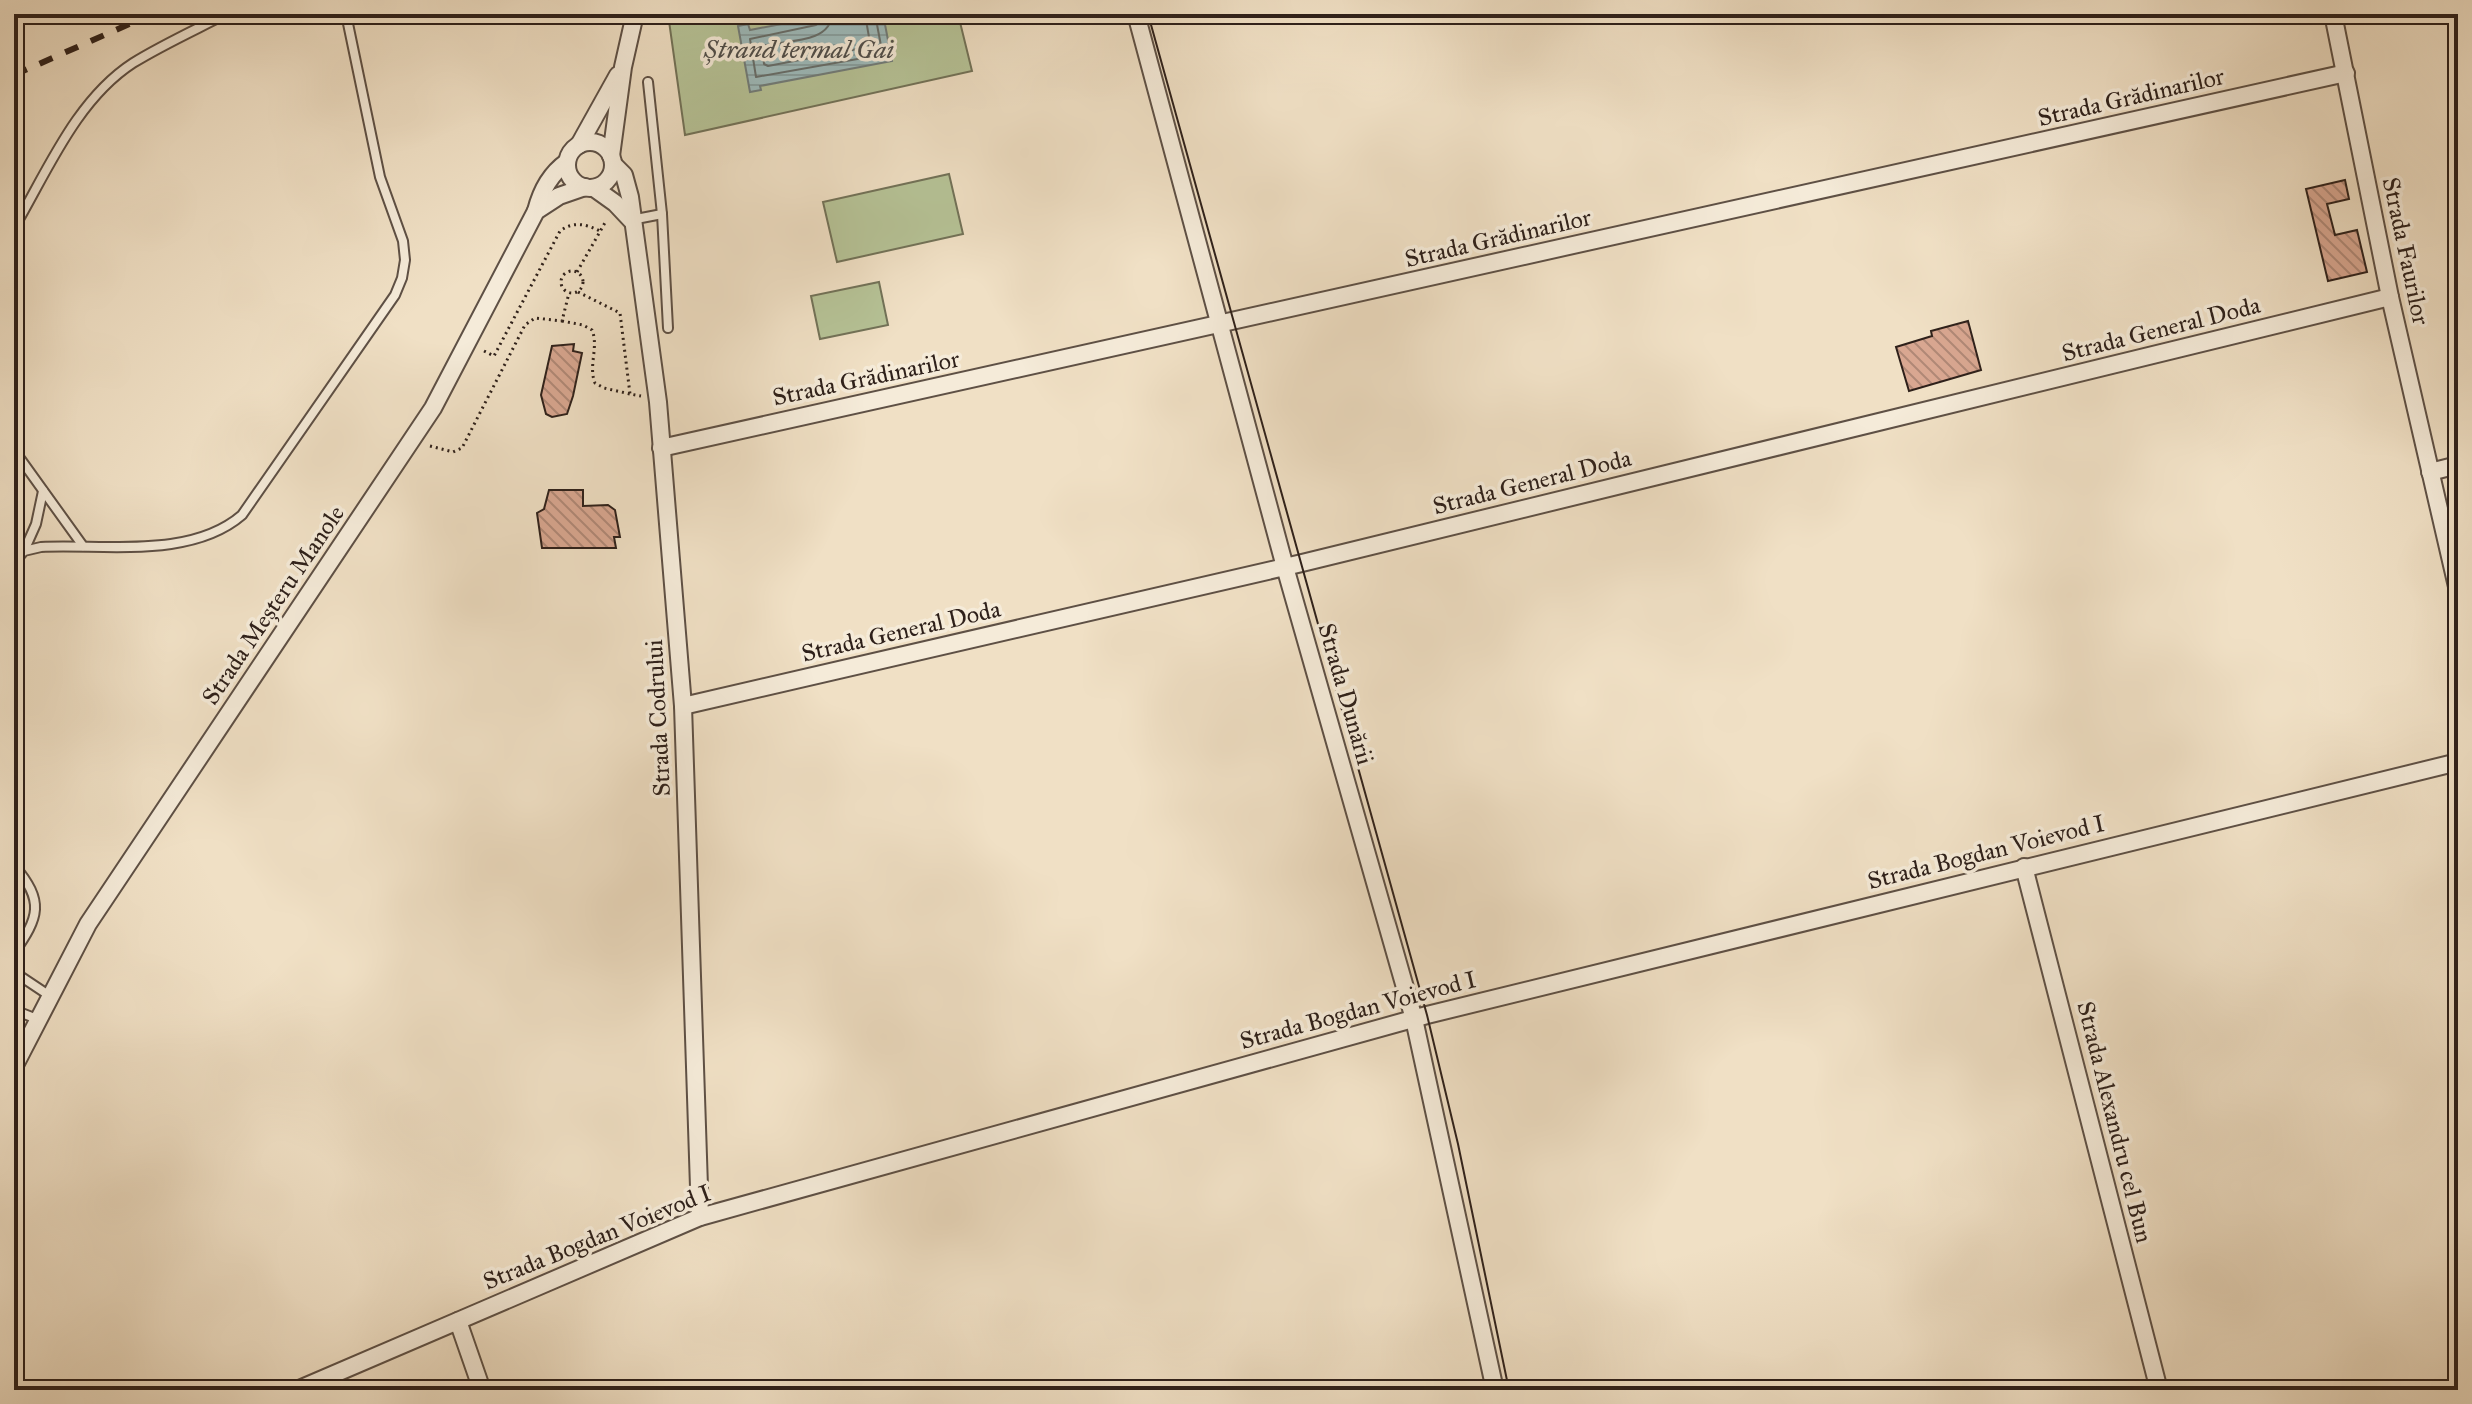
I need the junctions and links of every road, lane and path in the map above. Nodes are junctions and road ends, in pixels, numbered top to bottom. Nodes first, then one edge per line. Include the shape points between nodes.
1 (226, 14) edge
2 (346, 14) edge
3 (635, 14) edge
4 (1136, 14) edge
5 (2333, 14) edge
6 (623, 67) junction
7 (2346, 73) junction
8 (648, 82) dead end
9 (579, 145) junction
10 (612, 160) junction
11 (567, 162) junction
12 (589, 188) junction
13 (615, 203) junction
14 (536, 211) junction
15 (662, 214) junction
16 (631, 220) junction
17 (14, 228) edge
18 (600, 231) junction
19 (577, 272) junction
20 (578, 292) junction
21 (569, 293) junction
22 (2390, 297) junction
23 (562, 321) junction
24 (1219, 325) junction
25 (668, 328) dead end
26 (467, 343) junction
27 (494, 356) junction
28 (505, 362) junction
29 (630, 394) junction
30 (658, 402) junction
31 (413, 440) junction
32 (661, 448) junction
33 (14, 450) edge
34 (2458, 465) edge
35 (2430, 472) junction
36 (43, 491) junction
37 (83, 546) junction
38 (24, 551) junction
39 (14, 563) edge
40 (1285, 567) junction
41 (2458, 591) edge
42 (683, 706) junction
43 (2458, 762) edge
44 (14, 865) edge
45 (2024, 867) junction
46 (14, 953) edge
47 (14, 972) edge
48 (50, 996) junction
49 (14, 1010) edge
50 (37, 1019) junction
51 (1414, 1019) junction
52 (14, 1067) edge
53 (700, 1217) junction
54 (458, 1321) junction
55 (297, 1390) edge
56 (482, 1390) edge
57 (1495, 1390) edge
58 (2159, 1390) edge

1 - 17 lane via 131,64 103,88 77,120
2 - 37 lane via 380,177 403,241 405,260 395,295 242,515 228,527 172,545
3 - 6 street
4 - 24 street, Strada Dunării
5 - 7 street, Strada Faurilor
6 - 9 street
6 - 10 street
7 - 22 street, Strada Faurilor
7 - 24 street, Strada Grădinarilor
8 - 15 lane
9 - 10 street via 600,144
9 - 11 street
10 - 12 street via 608,180
10 - 16 street, Strada Codrului via 627,182
11 - 12 street via 571,178
11 - 14 street, Strada Meșteru Manole via 547,184
12 - 13 street
12 - 14 street via 559,196
13 - 16 street
13 - 18 path
14 - 26 street, Strada Meșteru Manole
15 - 16 lane
15 - 25 lane
16 - 30 street, Strada Codrului
18 - 19 path
18 - 27 path via 574,224 560,231
19 - 20 path via 583,283
19 - 21 path via 561,278
20 - 21 path
20 - 29 path via 620,313
21 - 23 path
22 - 35 street, Strada Faurilor
22 - 40 street, Strada General Doda
23 - 28 path via 527,321
23 - 29 path via 592,330 595,383
24 - 32 street, Strada Grădinarilor
24 - 40 street, Strada Dunării
26 - 27 path
26 - 31 street, Strada Meșteru Manole
27 - 28 path
28 - 31 path via 462,448 448,451
29 - 30 path
30 - 32 street, Strada Codrului
31 - 48 street, Strada Meșteru Manole via 96,911
32 - 42 street, Strada Codrului
33 - 36 lane
34 - 35 street
35 - 41 street, Strada Faurilor
36 - 37 lane
36 - 38 lane
37 - 38 lane
38 - 39 lane
40 - 42 street, Strada General Doda
40 - 51 street, Strada Dunării
42 - 53 street, Strada Codrului
43 - 45 street, Strada Bogdan Voievod I
44 - 46 lane via 26,879 36,915
45 - 51 street, Strada Bogdan Voievod I
45 - 58 street, Strada Alexandru cel Bun
47 - 48 lane
48 - 50 street, Strada Meșteru Manole
49 - 50 lane
50 - 52 street, Strada Meșteru Manole
51 - 53 street, Strada Bogdan Voievod I
51 - 57 street, Strada Dunării
53 - 54 street, Strada Bogdan Voievod I
54 - 55 street, Strada Bogdan Voievod I
54 - 56 street

